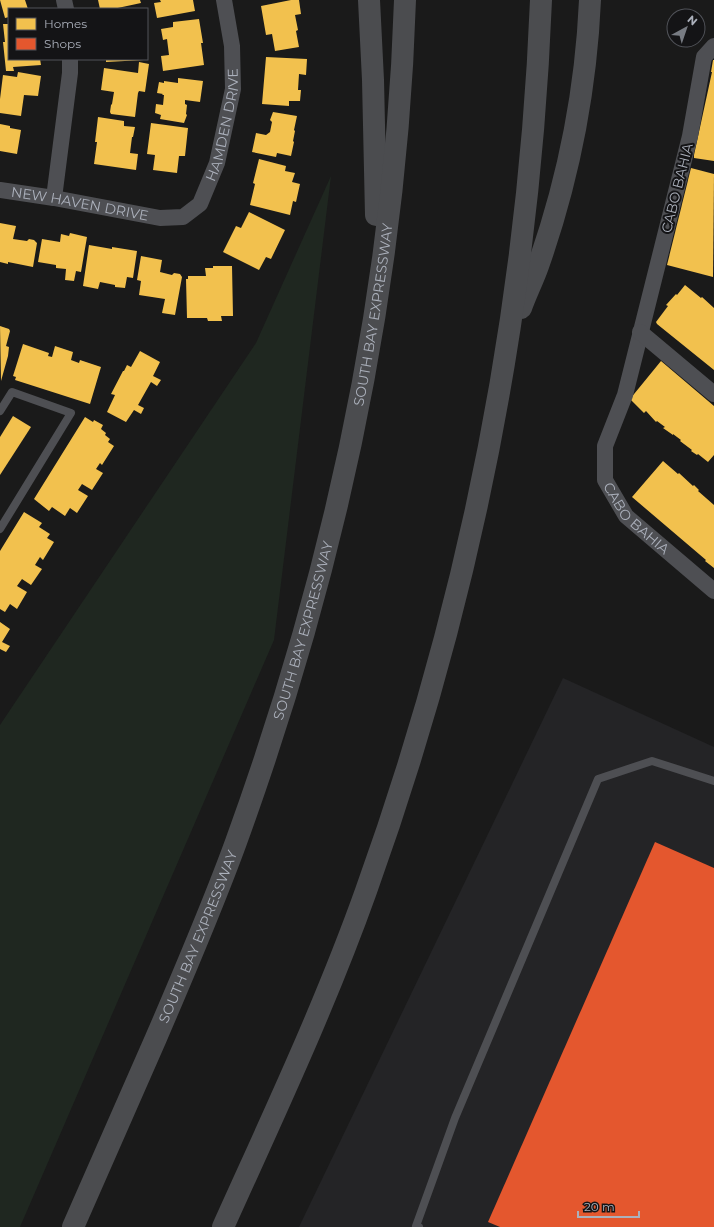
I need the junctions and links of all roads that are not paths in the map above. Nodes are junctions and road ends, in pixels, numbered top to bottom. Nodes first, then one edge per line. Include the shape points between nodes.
1 (224, 0) edge
2 (369, 0) edge
3 (406, 0) edge
4 (541, 0) edge
5 (590, 0) edge
6 (714, 46) edge
7 (70, 60) edge
8 (0, 190) edge
9 (54, 198) junction
10 (160, 218) joint
11 (374, 317) junction
12 (640, 332) junction
13 (508, 339) junction
14 (714, 394) edge
15 (0, 411) edge
16 (0, 529) edge
17 (714, 591) edge
18 (714, 782) edge
19 (73, 1227) edge
20 (223, 1227) edge
21 (419, 1227) edge

1 - 10 street, HAMDEN DRIVE via 232,46 233,89 217,163 200,204 183,216
2 - 11 highway via 376,159
3 - 11 highway, SOUTH BAY EXPRESSWAY via 394,162
4 - 13 highway via 528,182
5 - 13 highway via 582,87 564,178 538,266
6 - 12 street, CABO BAHIA via 704,57 690,136
7 - 9 street
8 - 9 street, NEW HAVEN DRIVE
9 - 10 street, NEW HAVEN DRIVE
11 - 19 highway, SOUTH BAY EXPRESSWAY via 358,406 325,555 304,636 265,760 207,917
12 - 14 street
12 - 17 street, CABO BAHIA via 625,395 605,446 605,480 626,516
13 - 20 highway via 489,446 458,587 438,664 392,817 340,961 307,1041
15 - 16 lane via 12,392 71,413
18 - 21 lane via 652,761 598,779 455,1118 416,1226

